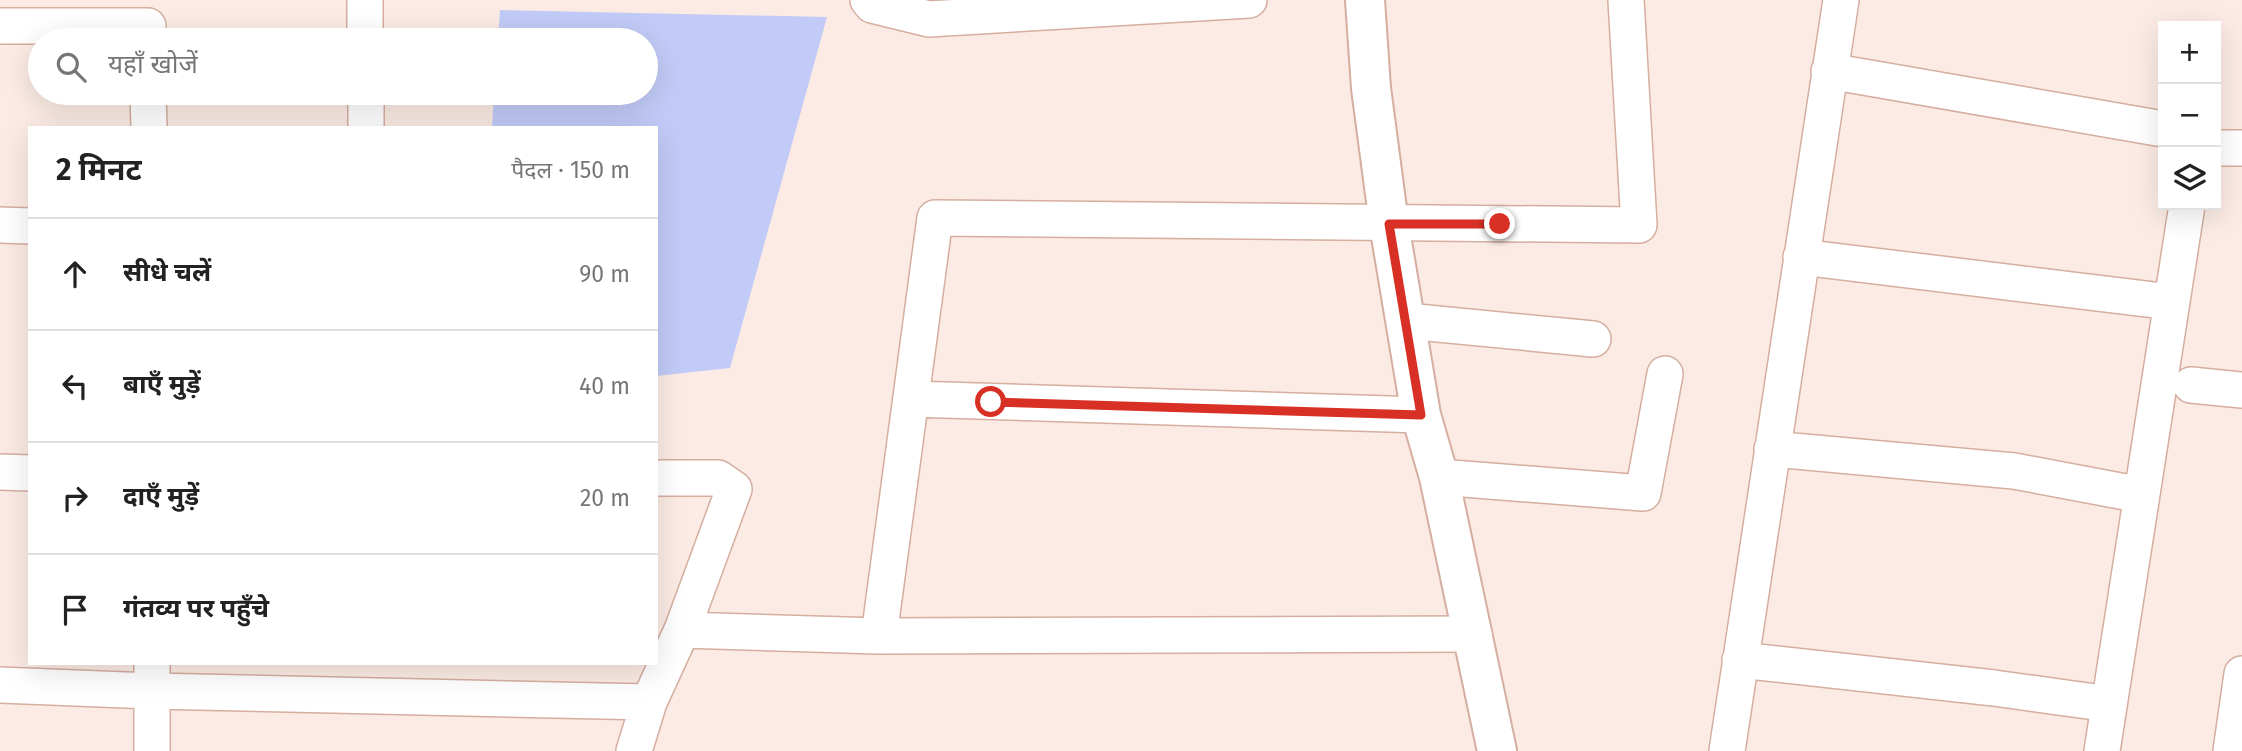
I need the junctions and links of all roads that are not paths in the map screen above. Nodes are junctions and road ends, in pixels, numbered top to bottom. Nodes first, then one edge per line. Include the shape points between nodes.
1 (365, 0) edge
2 (868, 0) edge
3 (1249, 0) edge
4 (1366, 0) edge
5 (1626, 0) edge
6 (1841, 0) edge
7 (148, 22) edge
8 (0, 26) edge
9 (365, 28) edge
10 (1829, 71) junction
11 (148, 105) edge
12 (366, 105) edge
13 (149, 126) edge
14 (366, 126) edge
15 (2158, 128) edge
16 (2221, 148) edge
17 (2242, 148) edge
18 (2185, 210) edge
19 (1389, 224) junction
20 (0, 225) edge
21 (28, 226) edge
22 (1801, 257) junction
23 (2171, 302) junction
24 (1407, 321) junction
25 (1593, 339) dead end
26 (1665, 374) dead end
27 (2191, 385) dead end
28 (2242, 390) edge
29 (911, 399) junction
30 (1421, 415) junction
31 (1772, 449) junction
32 (0, 472) edge
33 (28, 473) edge
34 (1439, 477) junction
35 (658, 478) edge
36 (2141, 495) junction
37 (682, 630) junction
38 (1474, 634) junction
39 (879, 636) junction
40 (1740, 660) junction
41 (2242, 674) edge
42 (152, 677) edge
43 (0, 685) edge
44 (649, 702) junction
45 (2109, 704) junction
46 (152, 751) edge
47 (634, 751) edge
48 (1497, 751) edge
49 (1727, 751) edge
50 (2102, 751) edge
51 (2231, 751) edge

1 - 9 street
2 - 3 street via 872,5 929,19
4 - 19 street via 1371,88
5 - 19 street via 1639,225
6 - 10 street
7 - 8 street
10 - 15 street
10 - 22 street
11 - 13 street
12 - 14 street
16 - 17 street
18 - 23 street
19 - 24 street
19 - 29 street via 935,218
20 - 21 street
22 - 23 street
22 - 31 street
23 - 36 street
24 - 25 street
24 - 30 street
26 - 34 street via 1643,493
27 - 28 street
29 - 30 street
29 - 39 street
30 - 34 street
31 - 36 street via 2014,471
31 - 40 street
32 - 33 street
34 - 38 street
35 - 37 street via 718,478 734,489
36 - 45 street
37 - 39 street
37 - 44 street
38 - 39 street
38 - 48 street
40 - 45 street
40 - 49 street
41 - 51 street
42 - 43 street
42 - 44 street
42 - 46 street
44 - 47 street
45 - 50 street

